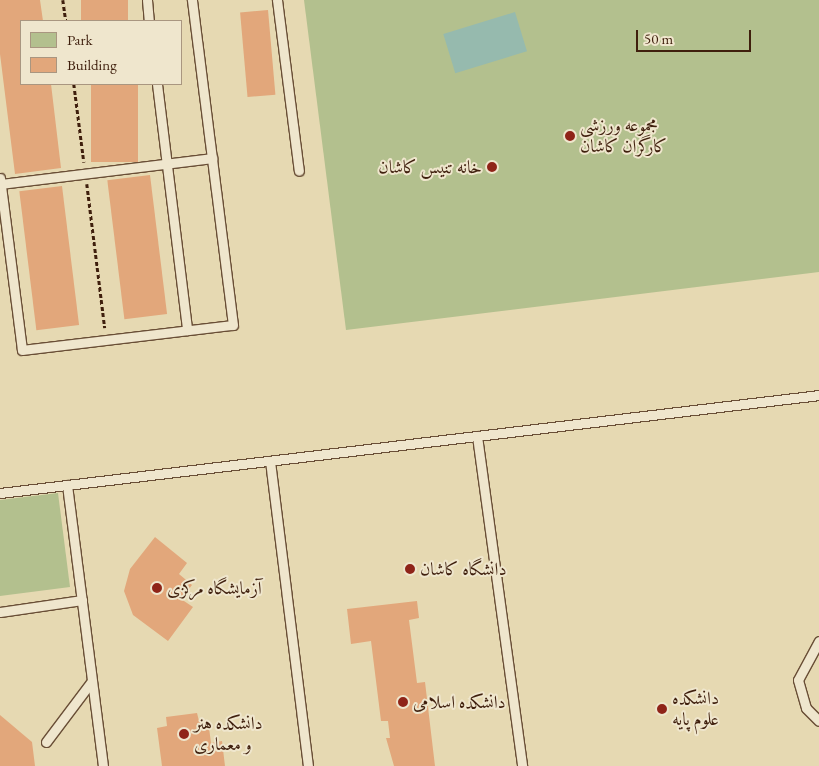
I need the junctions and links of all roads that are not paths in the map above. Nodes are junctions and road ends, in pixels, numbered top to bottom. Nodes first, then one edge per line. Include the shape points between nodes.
1 (147, 0) edge
2 (192, 0) edge
3 (277, 0) edge
4 (149, 20) edge
5 (157, 85) edge
6 (212, 158) junction
7 (167, 164) junction
8 (299, 172) dead end
9 (0, 181) edge
10 (4, 231) edge
11 (187, 330) junction
12 (819, 395) edge
13 (477, 436) junction
14 (270, 460) junction
15 (67, 485) junction
16 (0, 493) edge
17 (82, 600) junction
18 (0, 612) edge
19 (819, 641) edge
20 (92, 681) junction
21 (819, 721) edge
22 (46, 742) dead end
23 (103, 766) edge
24 (308, 766) edge
25 (522, 766) edge

1 - 4 lane
2 - 6 lane
3 - 8 lane
5 - 7 lane
6 - 7 lane
6 - 11 lane via 233,325
7 - 9 lane
7 - 11 lane
9 - 10 lane
10 - 11 lane via 22,350
12 - 13 lane
13 - 14 lane
13 - 25 lane
14 - 15 lane
14 - 24 lane
15 - 16 lane
15 - 17 lane
17 - 18 lane
17 - 20 lane
19 - 21 lane via 798,680 806,708
20 - 22 lane
20 - 23 lane

